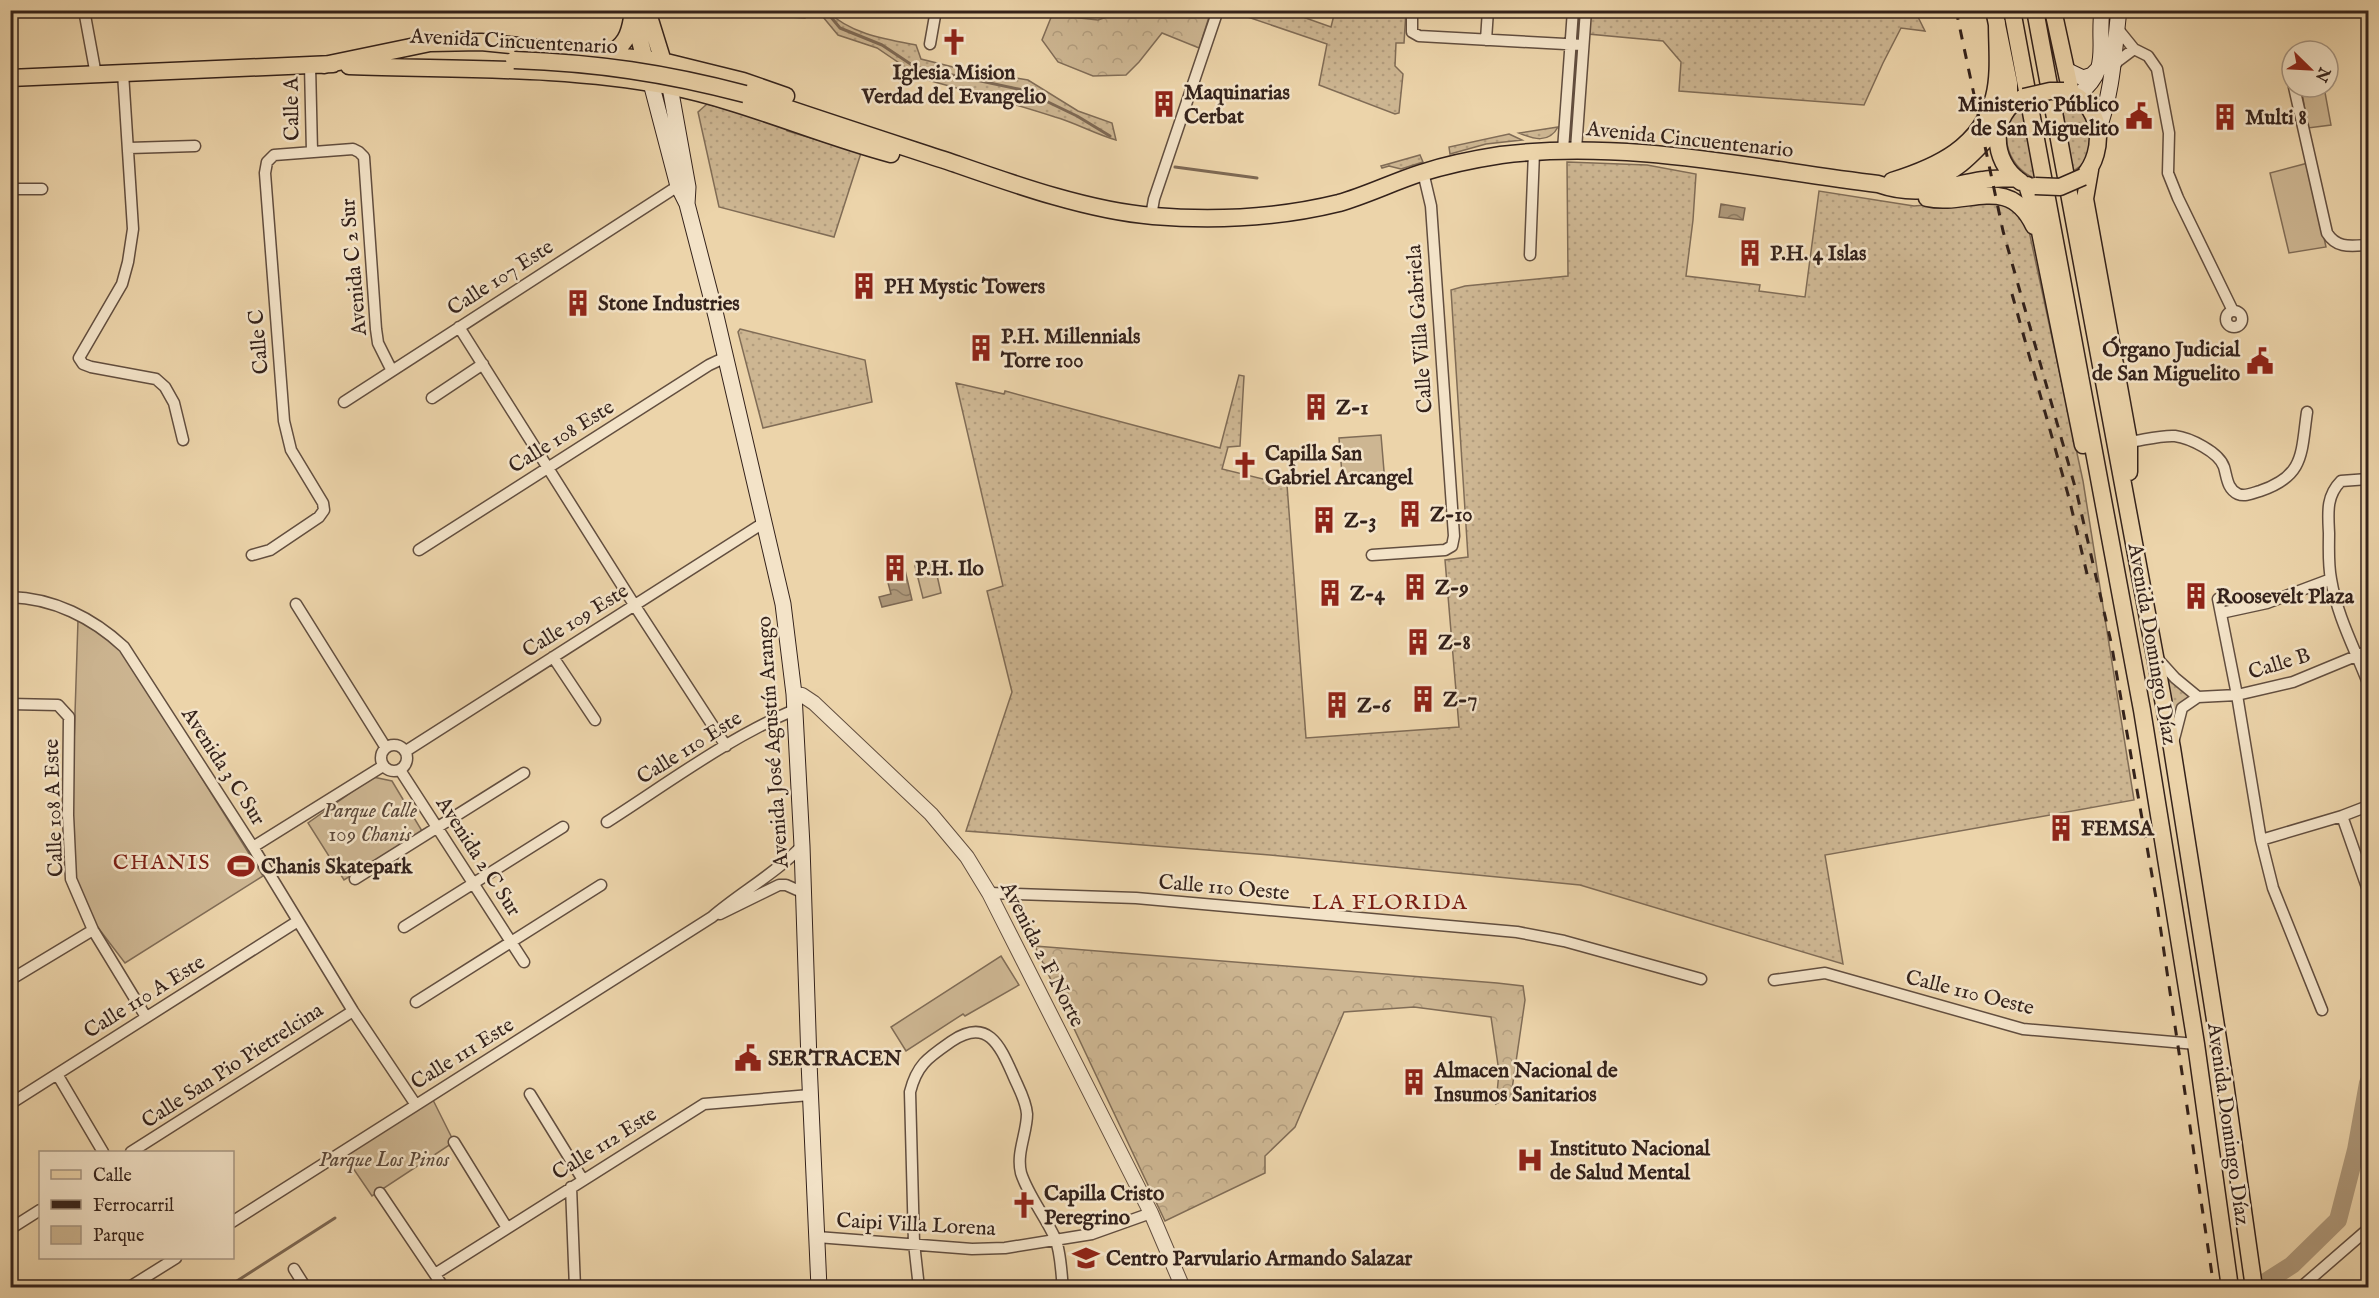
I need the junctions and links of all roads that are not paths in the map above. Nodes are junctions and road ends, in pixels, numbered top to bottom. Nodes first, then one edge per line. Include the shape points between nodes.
1 (84, 10) edge
2 (936, 10) edge
3 (1218, 10) edge
4 (1412, 10) edge
5 (1488, 10) edge
6 (1572, 10) edge
7 (1586, 10) edge
8 (2012, 10) edge
9 (2036, 10) edge
10 (2054, 10) edge
11 (2102, 10) edge
12 (2119, 10) edge
13 (637, 12) edge
14 (1995, 17) edge
15 (2117, 28) junction
16 (1486, 39) junction
17 (930, 44) dead end
18 (1570, 44) junction
19 (1583, 45) junction
20 (2134, 50) junction
21 (608, 55) junction
22 (644, 59) junction
23 (662, 62) junction
24 (317, 65) junction
25 (2107, 67) junction
26 (2066, 70) junction
27 (123, 73) junction
28 (96, 75) junction
29 (12, 78) edge
30 (651, 83) junction
31 (670, 87) junction
32 (2071, 93) junction
33 (2297, 99) edge
34 (2017, 102) junction
35 (1998, 126) junction
36 (2098, 130) junction
37 (195, 146) dead end
38 (129, 148) junction
39 (1570, 150) junction
40 (312, 152) junction
41 (1534, 153) junction
42 (955, 164) junction
43 (1423, 172) junction
44 (2087, 173) junction
45 (2026, 183) junction
46 (1887, 184) junction
47 (678, 186) junction
48 (10, 189) edge
49 (42, 189) dead end
50 (687, 204) junction
51 (1151, 216) junction
52 (2042, 244) junction
53 (2368, 246) edge
54 (1530, 255) dead end
55 (2233, 311) dead end
56 (459, 327) junction
57 (726, 357) junction
58 (483, 364) junction
59 (392, 371) junction
60 (432, 398) dead end
61 (344, 402) dead end
62 (2307, 412) dead end
63 (183, 440) dead end
64 (2129, 442) junction
65 (548, 467) junction
66 (2368, 479) edge
67 (2129, 512) junction
68 (765, 522) junction
69 (418, 550) dead end
70 (252, 555) dead end
71 (1372, 555) dead end
72 (2117, 570) junction
73 (2331, 579) junction
74 (10, 597) edge
75 (2218, 598) dead end
76 (296, 604) dead end
77 (635, 606) junction
78 (2221, 613) junction
79 (2363, 654) edge
80 (2156, 656) junction
81 (553, 657) junction
82 (2368, 682) edge
83 (2237, 695) junction
84 (2198, 697) junction
85 (794, 702) junction
86 (10, 704) edge
87 (595, 720) dead end
88 (726, 746) junction
89 (386, 748) junction
90 (2172, 748) junction
91 (406, 751) junction
92 (383, 766) junction
93 (400, 770) junction
94 (524, 772) dead end
95 (2368, 806) edge
96 (2342, 816) junction
97 (607, 822) dead end
98 (437, 827) junction
99 (563, 827) dead end
100 (2261, 840) junction
101 (802, 846) junction
102 (253, 847) junction
103 (355, 879) dead end
104 (473, 883) junction
105 (601, 885) dead end
106 (2368, 890) edge
107 (804, 893) junction
108 (989, 893) junction
109 (712, 917) junction
110 (298, 921) junction
111 (404, 927) dead end
112 (93, 930) junction
113 (511, 942) junction
114 (524, 962) dead end
115 (1701, 979) dead end
116 (10, 980) edge
117 (1774, 980) dead end
118 (416, 1002) dead end
119 (2322, 1010) dead end
120 (353, 1011) junction
121 (146, 1017) junction
122 (2196, 1044) junction
123 (57, 1074) junction
124 (530, 1094) dead end
125 (810, 1095) junction
126 (10, 1104) edge
127 (416, 1105) junction
128 (454, 1143) dead end
129 (102, 1151) edge
130 (133, 1151) edge
131 (583, 1180) junction
132 (571, 1187) junction
133 (380, 1192) dead end
134 (39, 1211) edge
135 (1151, 1213) junction
136 (234, 1220) edge
137 (507, 1228) junction
138 (10, 1229) edge
139 (2368, 1229) edge
140 (817, 1237) junction
141 (1056, 1240) junction
142 (914, 1243) junction
143 (173, 1259) edge
144 (294, 1269) dead end
145 (435, 1274) junction
146 (129, 1287) edge
147 (306, 1287) edge
148 (444, 1287) edge
149 (575, 1287) edge
150 (819, 1287) edge
151 (919, 1287) edge
152 (1063, 1287) edge
153 (1183, 1287) edge
154 (2230, 1287) edge
155 (2253, 1287) edge
156 (2300, 1287) edge

1 - 28 street
2 - 17 street
3 - 51 street
4 - 16 street via 1412,32 1419,36
5 - 16 street
6 - 18 street
7 - 19 street
8 - 72 main road, Avenida Domingo Díaz
9 - 67 main road, Avenida Domingo Díaz
10 - 26 main road
11 - 25 main road
12 - 15 main road
13 - 21 main road via 625,42
13 - 22 main road
13 - 23 main road
14 - 34 main road
14 - 46 main road via 1994,96 1981,126 1958,152 1943,162
15 - 20 street
15 - 25 main road
16 - 18 street
18 - 19 street
18 - 39 street
19 - 39 street
20 - 25 street
20 - 55 street via 2148,56 2157,69 2169,133 2169,173
21 - 22 main road
21 - 24 main road via 482,42 430,43
22 - 23 main road
22 - 30 main road
23 - 31 main road
23 - 42 main road via 743,81 930,148
24 - 27 main road, Avenida Cincuentenario
24 - 30 main road via 552,72
24 - 40 street, Calle A
24 - 42 main road, Avenida Cincuentenario, bridge via 451,57 573,62 631,69 745,94
25 - 26 main road via 2083,78
25 - 32 main road via 2094,82
25 - 36 main road via 2104,116
26 - 32 main road
27 - 28 main road, Avenida Cincuentenario
27 - 38 street
28 - 29 main road, Avenida Cincuentenario
30 - 31 main road
30 - 47 main road, Avenida José Agustín Arango
31 - 42 main road via 714,97 864,147 925,163
31 - 50 main road, Avenida José Agustín Arango via 688,186
32 - 34 main road, bridge via 2050,91
32 - 36 main road via 2089,109
33 - 53 street via 2327,233 2339,245
34 - 35 main road
35 - 45 main road via 1997,141 2006,168
35 - 46 main road, Avenida Cincuentenario via 1974,154 1945,175
36 - 44 main road via 2097,154
37 - 38 street
38 - 63 street via 133,229 128,262 122,284 79,357 83,364 97,369 156,379 174,403
39 - 41 main road, Avenida Cincuentenario
39 - 46 main road, Avenida Cincuentenario via 1680,157
40 - 59 street, Avenida C 2 Sur via 353,149 364,157 376,329 378,344
40 - 70 street, Calle C via 274,155 267,162 265,173 284,421 291,450 324,510 270,549
41 - 43 main road, Avenida Cincuentenario via 1499,155
41 - 54 street
42 - 51 main road, Avenida Cincuentenario via 1044,192
43 - 51 main road, Avenida Cincuentenario via 1340,202 1282,214 1223,218
43 - 71 street, Calle Villa Gabriela via 1431,206 1454,536 1452,546 1445,550
44 - 45 main road, bridge via 2060,187
44 - 64 main road via 2085,199
45 - 46 main road, Avenida Cincuentenario via 1983,180 1931,190
45 - 52 main road
46 - 52 main road via 1933,199 1992,194 2009,200 2024,210
47 - 50 main road, Avenida José Agustín Arango
47 - 56 street, Calle 107 Este
48 - 49 street
50 - 57 main road, Avenida José Agustín Arango
52 - 72 main road via 2097,512
56 - 58 street
56 - 59 street, Calle 107 Este
57 - 65 street, Calle 108 Este
57 - 68 main road, Avenida José Agustín Arango
58 - 60 street
58 - 65 street
59 - 61 street, Calle 107 Este
62 - 64 street via 2300,457 2294,470 2277,485 2245,496 2230,487 2221,460 2207,449 2173,436
64 - 67 main road
65 - 69 street, Calle 108 Este
65 - 77 street
66 - 73 street via 2341,481 2332,492 2328,506
67 - 80 main road, Avenida Domingo Díaz
68 - 77 street, Calle 109 Este
68 - 85 main road, Avenida José Agustín Arango via 783,604
72 - 122 main road, Avenida Domingo Díaz
73 - 78 street via 2267,603
73 - 79 street via 2350,644
74 - 102 street, Avenida 3 C Sur via 58,606 88,619 124,646
75 - 78 street
76 - 89 street
77 - 81 street, Calle 109 Este
77 - 88 street
78 - 83 street
79 - 82 street
79 - 83 street, Calle B via 2293,682
80 - 84 street
80 - 90 main road, Avenida Domingo Díaz
81 - 87 street
81 - 91 street, Calle 109 Este
83 - 84 street, Calle B
83 - 100 street
84 - 90 street via 2182,708
85 - 88 street, Calle 110 Este
85 - 101 main road, Avenida José Agustín Arango
85 - 108 street, Avenida 2 F Norte via 802,695 814,703 931,814 967,857
86 - 112 street, Calle 108 A Este via 58,705 69,717 71,879
88 - 97 street, Calle 110 Este
89 - 91 street via 394,745
89 - 92 street
90 - 155 main road, Avenida Domingo Díaz
91 - 93 street via 406,764
92 - 93 street via 391,771
92 - 102 street
93 - 98 street, Avenida 2 C Sur
94 - 98 street
95 - 96 street
96 - 100 street
96 - 106 street
98 - 103 street
98 - 104 street, Avenida 2 C Sur
99 - 104 street
100 - 119 street via 2273,888
101 - 107 main road, Avenida José Agustín Arango
101 - 109 street, Calle 111 Este via 779,869
102 - 110 street, Avenida 3 C Sur
104 - 111 street
104 - 113 street, Avenida 2 C Sur
105 - 113 street
107 - 109 street, Calle 111 Este via 779,885
107 - 125 main road, Avenida José Agustín Arango
108 - 115 street, Calle 110 Oeste via 1136,898 1517,932
108 - 135 street, Avenida 2 F Norte
109 - 127 street, Calle 111 Este
110 - 120 street, Avenida 3 C Sur
110 - 121 street, Calle 110 A Este
112 - 116 street
112 - 121 street, Calle 108 A Este
113 - 114 street, Avenida 2 C Sur
113 - 118 street
117 - 122 street, Calle 110 Oeste via 1825,973 2023,1029
120 - 127 street, Avenida 3 C Sur
120 - 130 street, Calle San Pio Pietrelcina
121 - 123 street, Calle 110 A Este
122 - 154 main road, Avenida Domingo Díaz
123 - 126 street, Calle 110 A Este
123 - 129 street
124 - 131 street
125 - 131 street, Calle 112 Este via 704,1104
125 - 140 main road, Avenida José Agustín Arango
127 - 136 street, Calle 111 Este
128 - 137 street
131 - 132 street, Calle 112 Este
132 - 137 street, Calle 112 Este
132 - 149 street
133 - 145 street
134 - 138 street
135 - 141 street, Caipi Villa Lorena via 1092,1234
135 - 153 street, Avenida 2 F Norte
137 - 145 street, Calle 112 Este
139 - 156 street
140 - 142 street, Caipi Villa Lorena
140 - 150 main road, Avenida José Agustín Arango
141 - 142 street, Caipi Villa Lorena via 981,1249
141 - 142 street via 1021,1173 1027,1114 1024,1101 999,1045 992,1037 971,1032 927,1058 913,1079 909,1113
141 - 152 street
142 - 151 street
143 - 146 street
144 - 147 street
145 - 148 street

